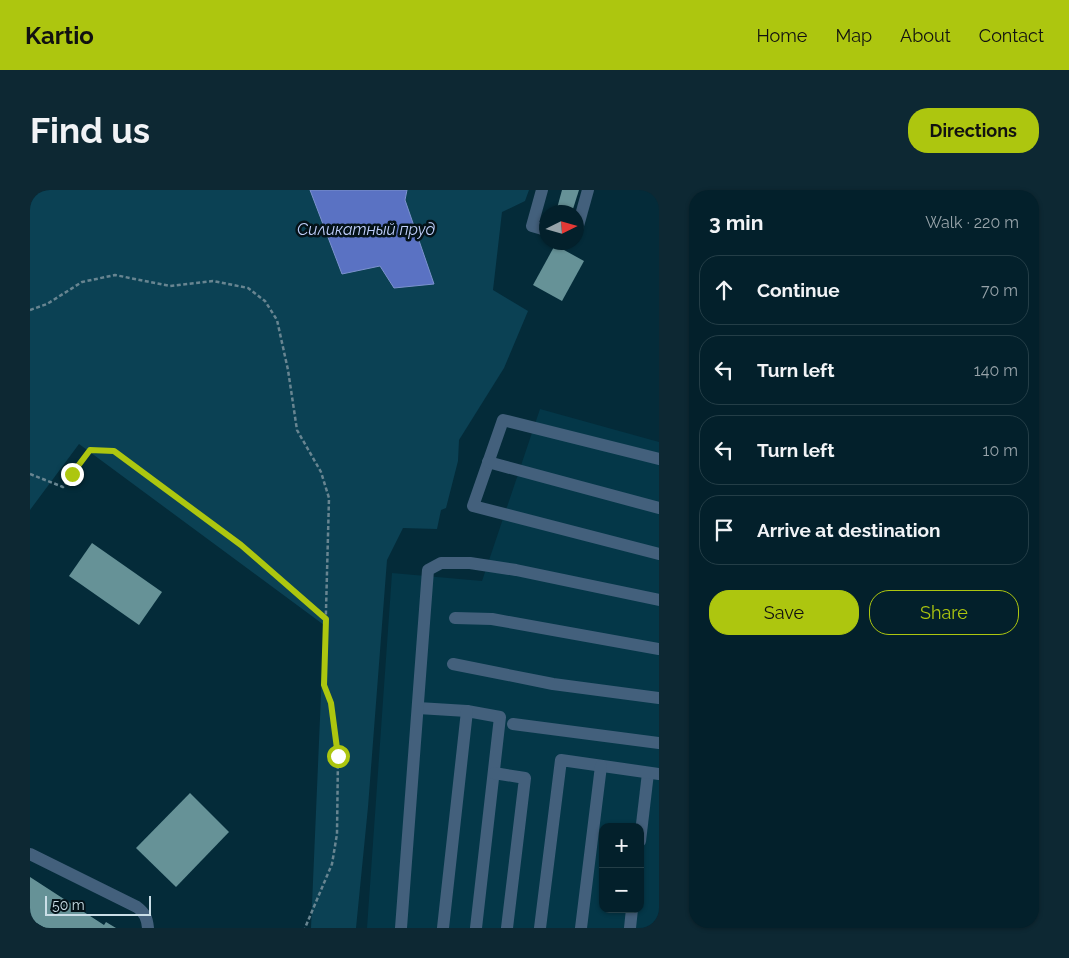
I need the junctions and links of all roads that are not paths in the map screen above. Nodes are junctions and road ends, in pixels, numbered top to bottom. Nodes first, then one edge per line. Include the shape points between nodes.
1 (542, 190) edge
2 (588, 190) edge
3 (584, 205) edge
4 (539, 228) edge
5 (659, 460) edge
6 (488, 462) junction
7 (659, 508) edge
8 (659, 554) edge
9 (659, 600) edge
10 (455, 618) dead end
11 (659, 649) edge
12 (453, 664) dead end
13 (659, 698) edge
14 (418, 708) junction
15 (467, 711) junction
16 (513, 724) dead end
17 (659, 743) edge
18 (601, 766) junction
19 (494, 773) junction
20 (654, 774) edge
21 (644, 823) edge
22 (30, 854) edge
23 (632, 913) edge
24 (148, 928) edge
25 (401, 928) edge
26 (444, 928) edge
27 (476, 928) edge
28 (507, 928) edge
29 (540, 928) edge
30 (581, 928) edge
31 (630, 928) edge

1 - 4 lane via 532,226
2 - 3 lane
5 - 6 lane via 503,420
6 - 7 lane
6 - 8 lane via 473,506
9 - 14 lane via 516,570 470,563 441,563 428,570
10 - 11 lane via 492,620
12 - 13 lane via 553,684
14 - 15 lane
14 - 25 lane
15 - 19 lane via 500,717
15 - 26 lane
16 - 17 lane
18 - 20 lane
18 - 29 lane via 561,760
18 - 30 lane
19 - 27 lane
19 - 28 lane via 525,778
20 - 21 lane
22 - 24 lane via 137,907 147,918
23 - 31 lane

